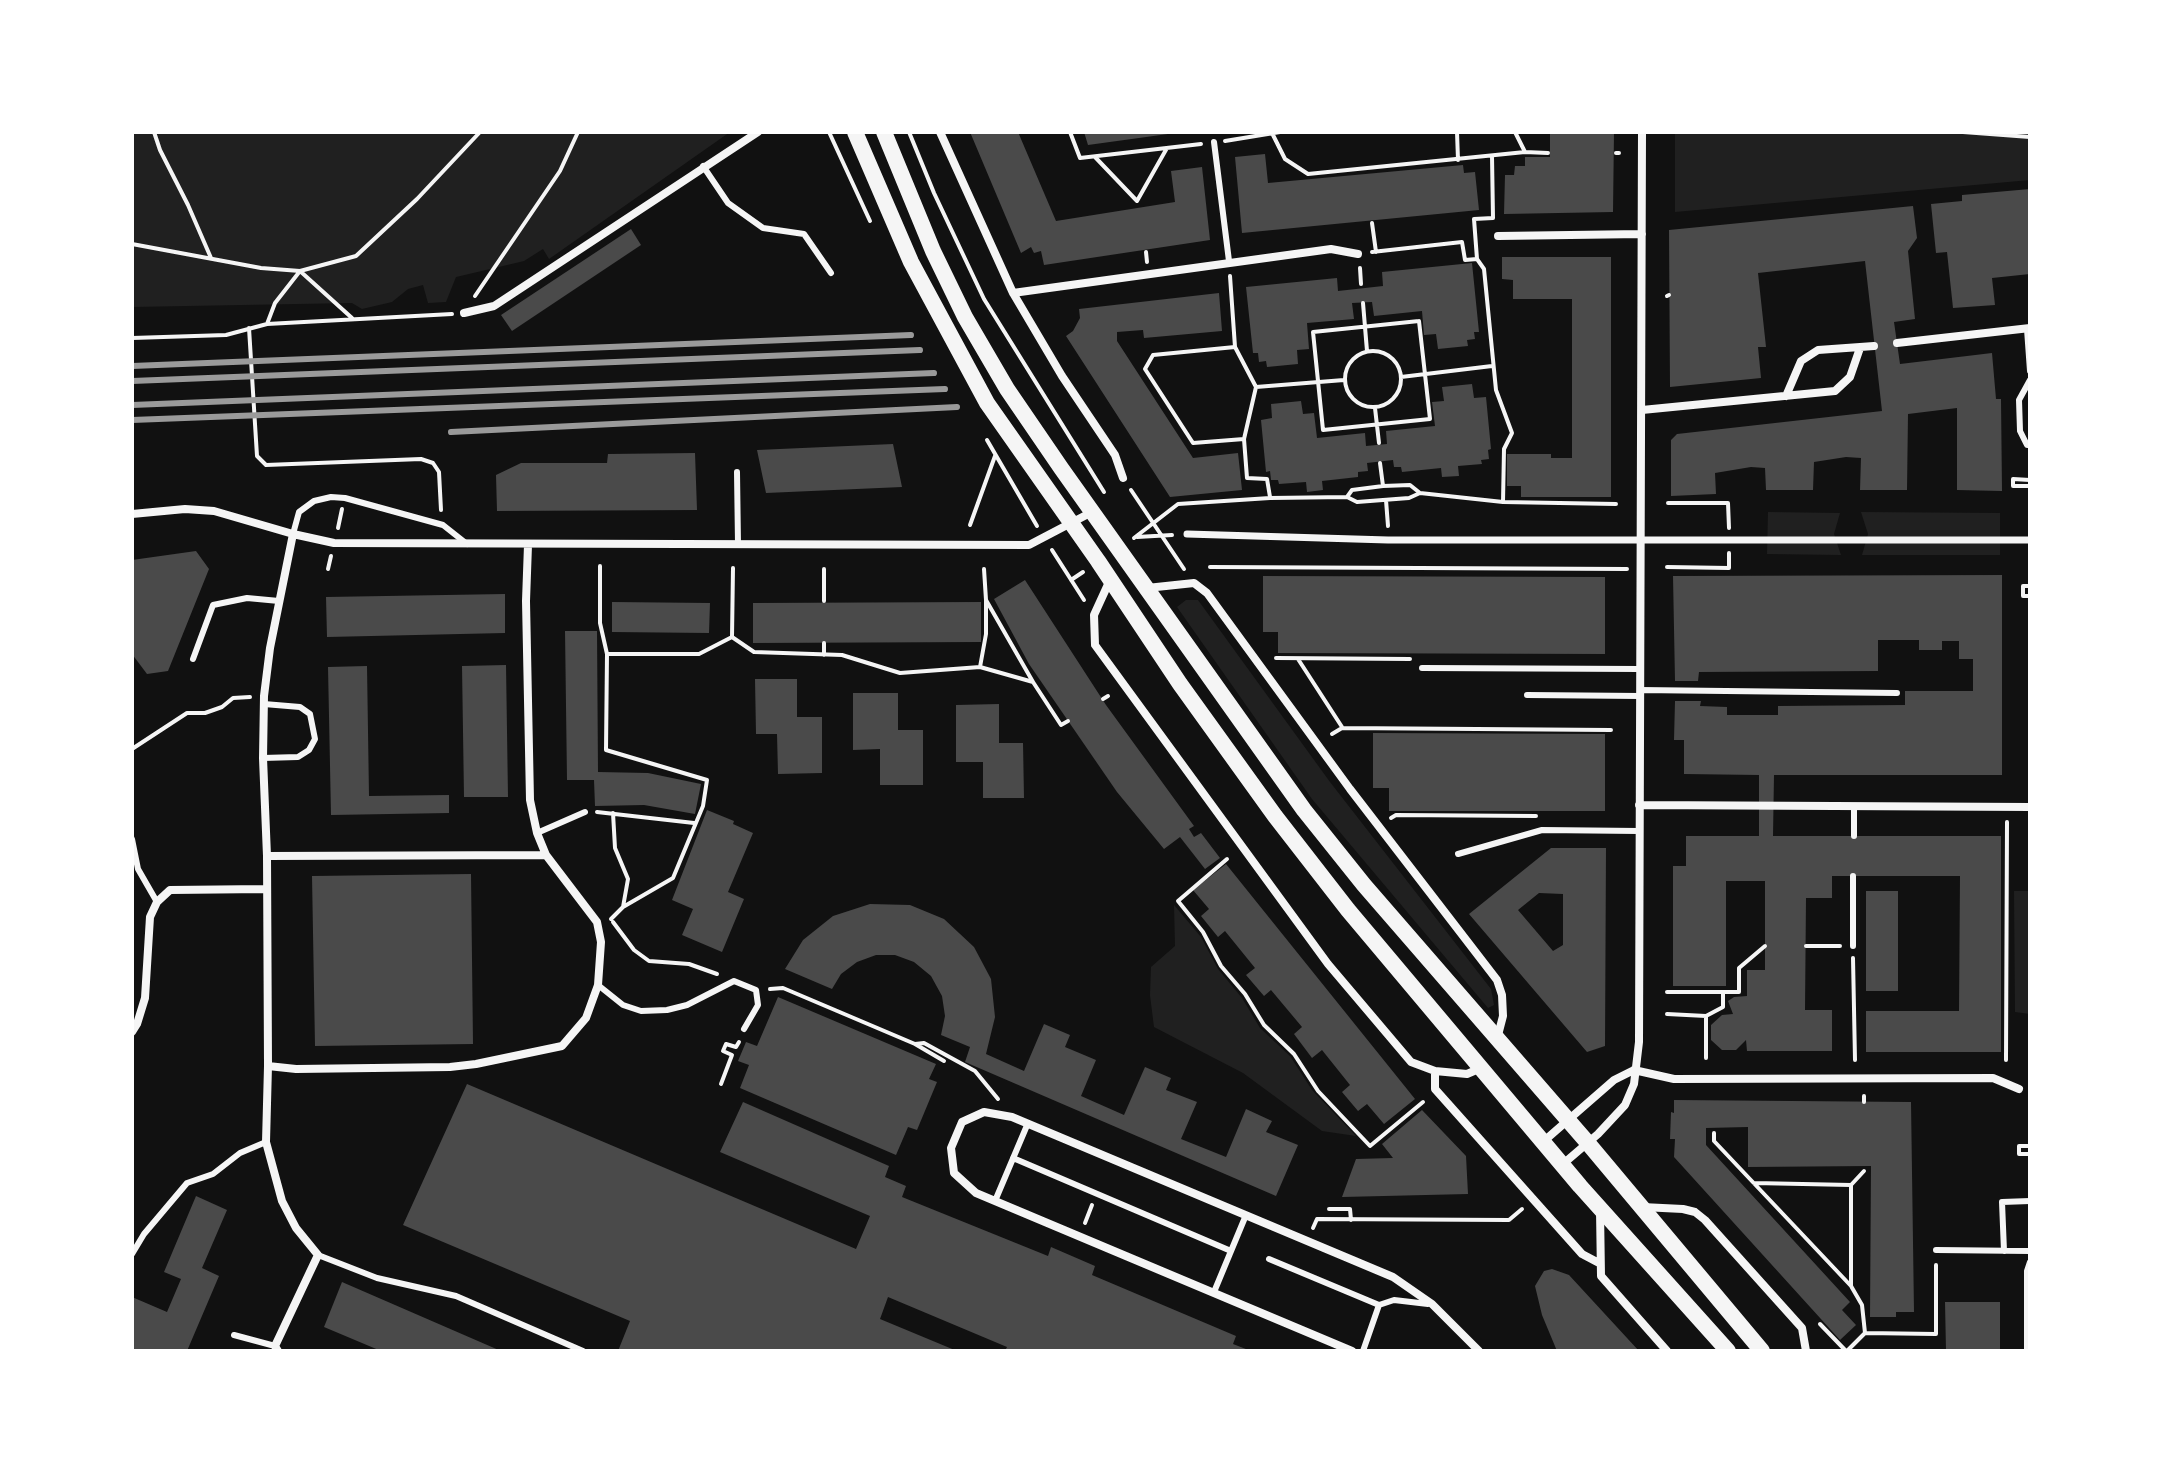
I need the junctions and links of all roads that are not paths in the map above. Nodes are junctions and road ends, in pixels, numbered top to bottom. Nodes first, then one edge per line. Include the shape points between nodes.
1 (758, 132) edge
2 (855, 132) edge
3 (884, 132) edge
4 (940, 132) edge
5 (1642, 132) edge
6 (1214, 142) road end
7 (703, 166) junction
8 (1642, 234) junction
9 (1498, 236) road end
10 (1358, 254) road end
11 (1229, 261) junction
12 (831, 273) dead end
13 (1013, 293) junction
14 (464, 313) road end
15 (2028, 328) edge
16 (1897, 343) dead end
17 (1874, 346) dead end
18 (1860, 348) junction
19 (2030, 371) edge
20 (2030, 380) edge
21 (1786, 396) junction
22 (1642, 410) junction
23 (2030, 445) edge
24 (737, 472) dead end
25 (1123, 478) road end
26 (1093, 512) junction
27 (132, 514) edge
28 (1071, 524) junction
29 (293, 534) junction
30 (1187, 534) road end
31 (2030, 540) edge
32 (467, 544) junction
33 (738, 544) junction
34 (528, 545) junction
35 (1110, 580) junction
36 (1147, 588) junction
37 (279, 601) junction
38 (193, 659) dead end
39 (1422, 668) road end
40 (1640, 669) junction
41 (1640, 693) junction
42 (1897, 693) dead end
43 (1527, 695) dead end
44 (264, 700) junction
45 (263, 758) junction
46 (1639, 805) junction
47 (1854, 807) junction
48 (2030, 807) edge
49 (585, 812) road end
50 (1639, 831) junction
51 (537, 833) junction
52 (1854, 836) dead end
53 (132, 839) edge
54 (1458, 854) dead end
55 (546, 855) junction
56 (267, 856) junction
57 (1853, 876) dead end
58 (265, 889) junction
59 (157, 902) junction
60 (1853, 946) road end
61 (598, 985) junction
62 (744, 1029) road end
63 (132, 1032) edge
64 (1497, 1040) junction
65 (268, 1066) junction
66 (1481, 1068) junction
67 (1634, 1070) junction
68 (1435, 1071) junction
69 (2019, 1089) dead end
70 (1568, 1120) junction
71 (1028, 1123) junction
72 (1544, 1141) junction
73 (266, 1142) junction
74 (1587, 1142) junction
75 (1013, 1158) junction
76 (1563, 1164) junction
77 (995, 1201) junction
78 (2030, 1201) edge
79 (1642, 1207) junction
80 (1601, 1209) junction
81 (1246, 1215) junction
82 (1936, 1250) road end
83 (1231, 1251) junction
84 (2004, 1251) junction
85 (2030, 1251) edge
86 (132, 1254) edge
87 (318, 1255) junction
88 (1269, 1259) dead end
89 (2030, 1262) edge
90 (1599, 1263) junction
91 (1214, 1292) junction
92 (1432, 1304) junction
93 (1379, 1305) junction
94 (234, 1335) dead end
95 (277, 1349) edge
96 (583, 1351) edge
97 (1352, 1351) edge
98 (1363, 1351) edge
99 (1479, 1351) edge
100 (1667, 1351) edge
101 (1728, 1351) edge
102 (1762, 1351) edge
103 (1806, 1351) edge
104 (2027, 1351) edge

1 - 7 street
2 - 28 main road via 948,335 987,403
3 - 26 main road via 965,317 1007,389
4 - 13 street
5 - 8 street
6 - 11 lane
7 - 12 lane via 728,203 763,228 804,234
7 - 14 street via 494,306
8 - 9 street
8 - 22 street
10 - 11 street via 1331,249
11 - 13 street
13 - 25 street via 1115,455
15 - 16 street
15 - 19 lane
17 - 18 street
18 - 21 street via 1810,355 1801,361
18 - 21 street via 1850,377 1835,391
20 - 23 lane via 2019,400 2020,431
21 - 22 street
22 - 40 street
24 - 33 lane
26 - 28 street
26 - 36 main road
27 - 29 street via 214,511
28 - 33 street via 1029,545
28 - 35 main road
29 - 32 street via 334,543
29 - 32 lane via 299,512 331,497 443,525
29 - 37 street
30 - 31 street via 1388,540
32 - 34 street
33 - 34 street
34 - 51 street via 530,800
35 - 66 main road via 1275,816
35 - 68 street via 1094,615 1095,645 1328,964 1411,1062
36 - 64 main road via 1304,810
36 - 64 street via 1194,583 1207,593 1497,980 1503,1016
37 - 38 lane via 247,598 213,605
37 - 44 street
39 - 40 lane
40 - 41 street
41 - 42 lane
41 - 43 lane
41 - 46 street
44 - 45 street
44 - 45 lane via 310,714 315,739 298,757
45 - 56 street
46 - 47 street
46 - 50 street
47 - 48 street
47 - 52 lane
49 - 51 lane
50 - 54 lane via 1542,830
50 - 67 street via 1639,1042
51 - 55 street
53 - 59 lane via 138,869
55 - 56 street
55 - 61 street via 597,922
56 - 58 street
57 - 60 lane
58 - 59 street via 170,890
58 - 65 street
59 - 63 street via 150,917 145,998
61 - 62 lane via 623,1005 641,1011 687,1005 734,981 756,990 758,1005
61 - 65 street via 586,1018 562,1046 450,1067
64 - 70 main road
65 - 73 street
66 - 68 street via 1467,1074
66 - 72 main road
67 - 69 street via 1674,1079 1993,1078
67 - 70 street via 1614,1080
67 - 74 street via 1625,1105
68 - 90 street via 1435,1089 1582,1254
70 - 72 street
70 - 74 main road
71 - 75 lane
71 - 77 street via 984,1112 962,1122 951,1148 954,1173 976,1193
71 - 81 street
72 - 76 main road
73 - 86 lane via 187,1183
73 - 87 street via 282,1201
74 - 76 street
74 - 79 main road
75 - 77 lane
75 - 83 lane
76 - 80 main road
77 - 91 street
78 - 84 lane via 2002,1202
79 - 102 main road
79 - 103 street via 1683,1209 1705,1220 1802,1328
80 - 90 street
80 - 101 main road
81 - 83 lane
81 - 92 street via 1393,1277
82 - 84 lane
83 - 91 lane
84 - 85 lane
87 - 95 street
87 - 96 lane via 377,1278 456,1296
88 - 93 lane
89 - 104 lane
90 - 100 street via 1601,1276
91 - 97 street
92 - 93 lane via 1394,1300
92 - 99 street
93 - 98 lane
94 - 95 lane

